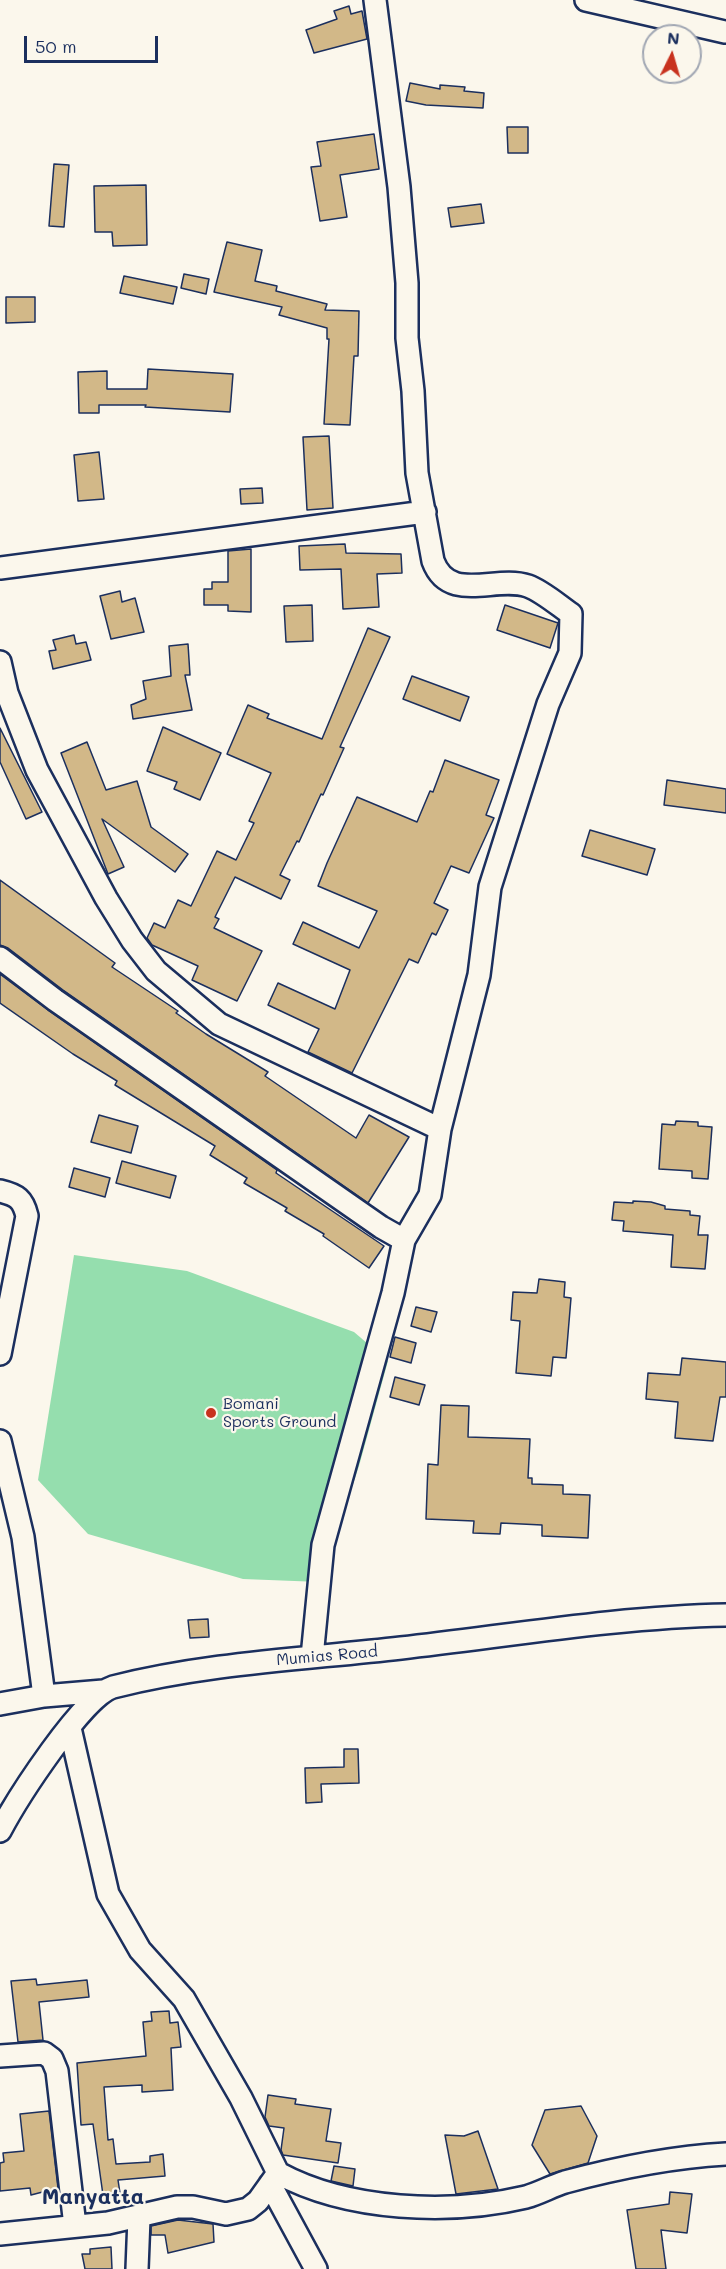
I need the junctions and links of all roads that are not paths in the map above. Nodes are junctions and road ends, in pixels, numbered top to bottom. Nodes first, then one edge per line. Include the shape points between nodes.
1 (375, 0) edge
2 (586, 0) edge
3 (725, 32) edge
4 (425, 512) junction
5 (0, 568) edge
6 (0, 662) edge
7 (0, 958) edge
8 (440, 1130) junction
9 (0, 1191) edge
10 (404, 1240) junction
11 (0, 1353) edge
12 (0, 1441) edge
13 (726, 1615) edge
14 (312, 1657) junction
15 (103, 1691) junction
16 (44, 1696) junction
17 (0, 1704) edge
18 (70, 1728) junction
19 (8, 1803) edge
20 (0, 1831) edge
21 (0, 2056) edge
22 (726, 2154) edge
23 (274, 2179) junction
24 (139, 2218) junction
25 (75, 2226) junction
26 (0, 2234) edge
27 (137, 2269) edge
28 (316, 2269) edge

1 - 4 street via 400,198 417,473
2 - 3 street
4 - 5 street
4 - 8 street via 433,561 438,574 452,584 527,586 571,614 570,653 548,704 490,887 479,975
6 - 8 street via 7,693 37,770 105,898 156,971 219,1024
7 - 10 street
8 - 10 street via 430,1195
9 - 11 street via 18,1196 27,1216
10 - 14 street via 323,1545
12 - 16 street via 24,1537
13 - 14 street, Mumias Road via 627,1622
14 - 15 street, Mumias Road via 212,1667
15 - 16 street, Mumias Road
15 - 18 street
16 - 17 street, Mumias Road
18 - 19 street
18 - 23 street via 108,1894 140,1950 184,2000 201,2027
19 - 20 street
21 - 25 street via 44,2053 56,2066
22 - 23 street via 628,2167 561,2183 529,2196 458,2207 343,2198
23 - 24 street via 248,2209 226,2214 177,2207
23 - 28 street
24 - 25 street
24 - 27 street
25 - 26 street

